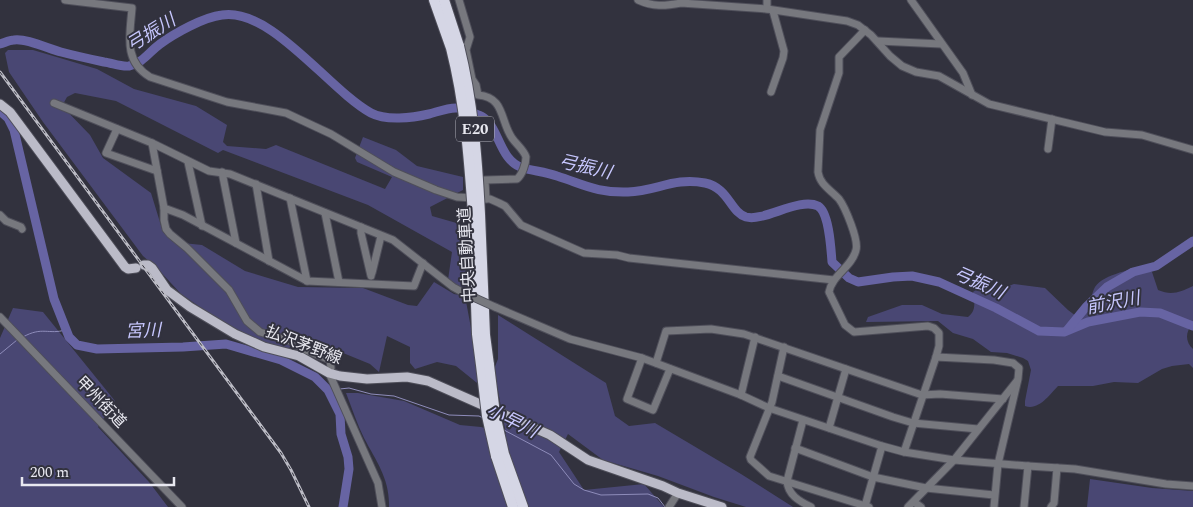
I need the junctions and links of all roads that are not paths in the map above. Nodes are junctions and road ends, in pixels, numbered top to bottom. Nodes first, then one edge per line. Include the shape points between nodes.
1 (65, 0) edge
2 (434, 0) edge
3 (444, 0) edge
4 (460, 0) edge
5 (638, 0) edge
6 (768, 0) edge
7 (910, 0) edge
8 (683, 2) edge
9 (770, 10) junction
10 (865, 30) junction
11 (878, 41) junction
12 (941, 44) junction
13 (455, 47) junction
14 (771, 92) dead end
15 (972, 95) junction
16 (54, 103) dead end
17 (0, 104) edge
18 (1052, 120) junction
19 (117, 129) junction
20 (152, 143) junction
21 (1048, 149) dead end
22 (1193, 150) edge
23 (188, 162) junction
24 (157, 171) junction
25 (222, 172) junction
26 (256, 184) junction
27 (290, 198) junction
28 (486, 199) junction
29 (164, 208) junction
30 (325, 213) junction
31 (0, 215) edge
32 (202, 226) junction
33 (361, 227) junction
34 (22, 229) dead end
35 (381, 236) junction
36 (236, 243) junction
37 (269, 261) junction
38 (423, 262) junction
39 (371, 280) junction
40 (834, 280) junction
41 (307, 281) junction
42 (339, 282) junction
43 (0, 317) edge
44 (756, 337) junction
45 (784, 347) junction
46 (936, 357) junction
47 (642, 358) junction
48 (656, 363) junction
49 (670, 368) junction
50 (846, 369) junction
51 (329, 373) junction
52 (778, 376) junction
53 (1018, 379) junction
54 (741, 395) junction
55 (922, 395) junction
56 (837, 398) junction
57 (1003, 399) junction
58 (769, 408) junction
59 (803, 420) junction
60 (913, 423) junction
61 (829, 428) junction
62 (978, 429) junction
63 (882, 446) junction
64 (795, 448) junction
65 (904, 452) junction
66 (500, 455) junction
67 (954, 460) junction
68 (998, 464) junction
69 (1028, 466) junction
70 (1057, 468) junction
71 (873, 477) junction
72 (787, 481) junction
73 (1193, 486) edge
74 (926, 488) junction
75 (678, 493) junction
76 (994, 495) junction
77 (911, 504) edge
78 (867, 506) edge
79 (182, 507) edge
80 (382, 507) edge
81 (513, 507) edge
82 (523, 507) edge
83 (669, 507) edge
84 (722, 507) edge
85 (811, 507) edge
86 (921, 507) edge
87 (994, 507) edge
88 (1024, 507) edge
89 (1051, 507) edge

1 - 28 street via 132,8 130,51 141,72 150,77 218,100 286,112 331,134 394,172 457,197
2 - 13 highway, 中央自動車道 / E20
3 - 13 highway, 中央自動車道 / E20
4 - 28 street via 470,37 466,50 478,95 488,96 496,102 511,138 526,159 517,179 486,180
5 - 8 street via 667,6
6 - 9 street
7 - 12 street
8 - 9 street
9 - 10 street via 847,21
9 - 14 street via 784,51
10 - 11 street
10 - 40 street via 841,54 820,130 819,179 840,201 857,243 854,256
11 - 12 street
11 - 15 street via 902,66 939,76
12 - 15 street via 963,73
13 - 66 highway, 中央自動車道 / E20, bridge via 476,214 477,334 495,414
15 - 18 street via 1003,109
16 - 19 street
17 - 51 main road, 払沢茅野線 via 10,112 125,267 148,265 167,290 211,320 264,347 300,356
18 - 21 street
18 - 22 street via 1106,132 1142,135
19 - 20 street
19 - 24 street via 106,153
20 - 23 street
20 - 24 street
23 - 25 street via 209,171
23 - 32 street
24 - 29 street
25 - 26 street
25 - 36 street
26 - 27 street
26 - 37 street
27 - 30 street
27 - 41 street
28 - 40 street via 505,206 521,225 584,253
29 - 32 street
29 - 51 street via 166,229 230,290 247,321 260,332 328,358
30 - 33 street
30 - 42 street
31 - 34 street
32 - 36 street
33 - 35 street
33 - 39 street
35 - 38 street via 393,240
35 - 39 street
36 - 37 street
37 - 41 street
38 - 39 street via 414,286
38 - 47 street, bridge via 452,287 495,307 570,339
39 - 42 street
40 - 46 street via 829,292 849,329 859,332 928,326 938,333 940,346
41 - 42 street
43 - 79 street, 甲州街道
44 - 45 street
44 - 48 street via 711,329 666,331
44 - 54 street
45 - 50 street
45 - 52 street
46 - 53 street via 1013,363 1019,368
46 - 55 street
47 - 48 street
47 - 49 street via 627,400 653,410
48 - 49 street
49 - 54 street
50 - 55 street
50 - 56 street
51 - 75 main road, 払沢茅野線 via 367,379 407,377 428,381 550,435 588,460
51 - 80 street via 378,483
52 - 56 street
52 - 58 street
53 - 57 street
53 - 68 street
54 - 58 street
55 - 57 street
55 - 60 street
56 - 60 street
56 - 61 street
57 - 62 street
58 - 59 street
58 - 72 street via 750,457 766,474
59 - 61 street
59 - 64 street
60 - 62 street
60 - 65 street
61 - 63 street
62 - 67 street
63 - 65 street
63 - 71 street
64 - 71 street
64 - 72 street
65 - 67 street
66 - 81 highway, 中央自動車道 / E20
66 - 82 highway, 中央自動車道 / E20
67 - 68 street
67 - 74 street
68 - 69 street
68 - 76 street
69 - 70 street
69 - 88 street
70 - 73 street
70 - 89 street
71 - 74 street
71 - 78 street
72 - 78 street
72 - 85 street via 793,496
74 - 76 street
74 - 77 street
75 - 83 street
75 - 84 main road, 払沢茅野線
76 - 87 street
77 - 86 street

